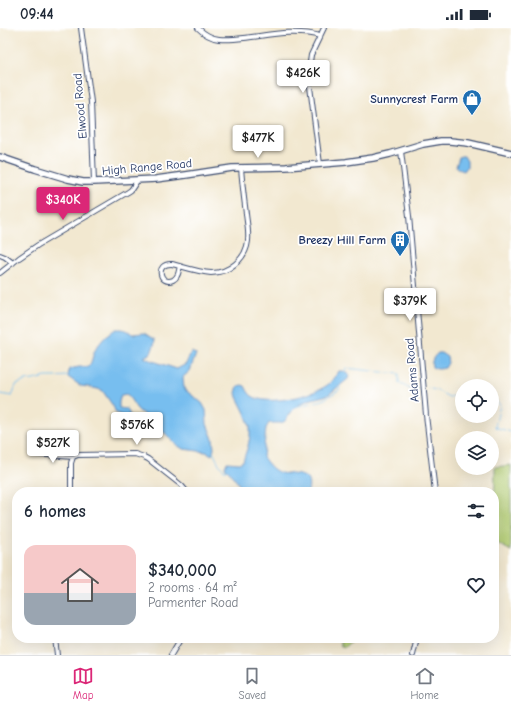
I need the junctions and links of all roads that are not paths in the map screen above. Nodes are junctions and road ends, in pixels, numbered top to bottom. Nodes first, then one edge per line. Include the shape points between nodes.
1 (81, 28) edge
2 (198, 28) edge
3 (324, 28) edge
4 (320, 36) junction
5 (401, 151) junction
6 (511, 153) edge
7 (0, 157) edge
8 (320, 164) junction
9 (241, 167) junction
10 (137, 181) junction
11 (94, 182) junction
12 (0, 255) edge
13 (13, 263) junction
14 (180, 266) junction
15 (0, 273) edge
16 (35, 454) dead end
17 (73, 457) junction
18 (71, 487) edge
19 (182, 487) edge
20 (435, 487) edge
21 (56, 643) edge
22 (178, 643) edge
23 (416, 643) edge
24 (57, 655) edge
25 (171, 655) edge
26 (414, 655) edge

1 - 11 street, Elwood Road via 91,102
2 - 4 street via 208,36 220,39 296,32
3 - 4 street
4 - 8 street via 311,55 309,69
5 - 6 street, High Range Road via 450,140
5 - 8 street, High Range Road via 373,158
5 - 20 street, Adams Road
7 - 11 street, High Range Road via 63,178
8 - 9 street, High Range Road via 272,168
9 - 10 street, High Range Road
9 - 14 street via 248,235 245,253 233,266 222,271 205,272
10 - 11 street, High Range Road
10 - 13 street via 128,192 38,245
12 - 13 street
13 - 15 street
14 - 14 street via 166,264 161,271 163,279 174,280
16 - 17 street
17 - 18 street
17 - 19 street via 131,453 140,455
21 - 24 street
22 - 25 street
23 - 26 street

